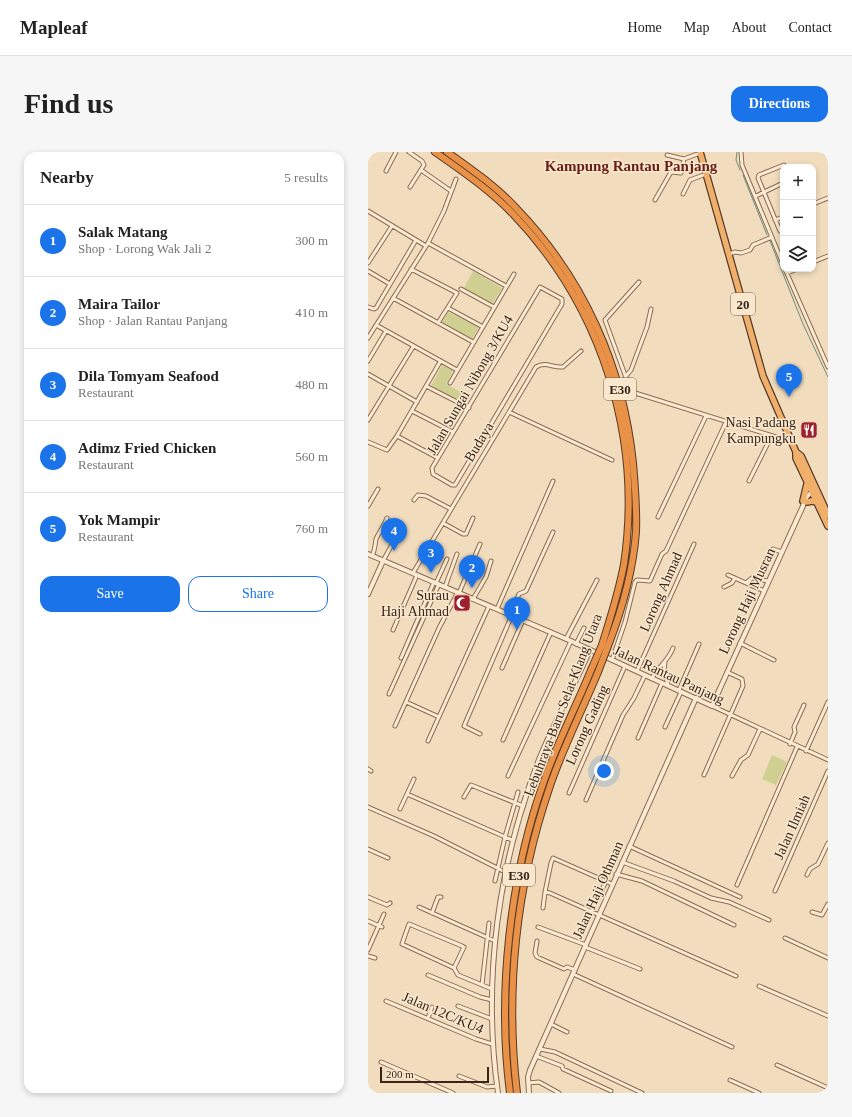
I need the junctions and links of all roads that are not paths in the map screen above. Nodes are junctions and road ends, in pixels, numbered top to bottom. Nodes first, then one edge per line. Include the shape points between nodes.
1 (396, 152) edge
2 (409, 152) edge
3 (435, 152) edge
4 (447, 152) edge
5 (700, 152) edge
6 (824, 152) edge
7 (741, 154) edge
8 (667, 155) dead end
9 (828, 155) edge
10 (684, 159) junction
11 (780, 167) edge
12 (421, 170) junction
13 (386, 171) dead end
14 (706, 174) junction
15 (477, 177) junction
16 (456, 179) dead end
17 (780, 184) edge
18 (410, 187) dead end
19 (451, 191) junction
20 (764, 192) junction
21 (683, 194) dead end
22 (756, 196) junction
23 (828, 198) edge
24 (655, 200) dead end
25 (816, 203) edge
26 (368, 211) edge
27 (780, 218) edge
28 (775, 220) junction
29 (392, 226) junction
30 (780, 231) dead end
31 (772, 237) junction
32 (416, 240) junction
33 (427, 245) junction
34 (729, 254) junction
35 (828, 256) edge
36 (780, 257) edge
37 (816, 261) edge
38 (368, 263) edge
39 (411, 269) junction
40 (368, 271) edge
41 (791, 272) edge
42 (514, 274) dead end
43 (787, 274) joint
44 (639, 282) dead end
45 (390, 284) junction
46 (506, 286) junction
47 (461, 288) dead end
48 (393, 298) junction
49 (368, 307) edge
50 (494, 307) junction
51 (448, 308) junction
52 (651, 309) dead end
53 (438, 323) junction
54 (376, 325) junction
55 (483, 327) junction
56 (386, 331) junction
57 (368, 338) edge
58 (473, 342) junction
59 (413, 347) junction
60 (581, 351) dead end
61 (368, 361) edge
62 (440, 362) junction
63 (828, 367) edge
64 (457, 370) junction
65 (368, 374) edge
66 (626, 376) junction
67 (450, 383) dead end
68 (389, 386) junction
69 (426, 386) junction
70 (417, 402) junction
71 (469, 408) junction
72 (412, 411) junction
73 (509, 412) junction
74 (706, 416) junction
75 (368, 420) edge
76 (726, 422) junction
77 (453, 432) junction
78 (397, 436) junction
79 (771, 437) junction
80 (368, 442) edge
81 (792, 442) junction
82 (796, 452) junction
83 (438, 458) junction
84 (612, 460) dead end
85 (553, 481) dead end
86 (749, 481) dead end
87 (807, 481) junction
88 (378, 489) dead end
89 (815, 492) junction
90 (414, 500) dead end
91 (817, 502) junction
92 (805, 503) junction
93 (368, 506) edge
94 (824, 507) edge
95 (451, 509) junction
96 (828, 515) edge
97 (658, 517) dead end
98 (387, 518) dead end
99 (473, 518) dead end
100 (443, 523) junction
101 (828, 526) edge
102 (553, 532) dead end
103 (395, 539) dead end
104 (480, 544) dead end
105 (694, 544) dead end
106 (773, 549) dead end
107 (782, 552) junction
108 (457, 554) dead end
109 (370, 555) edge
110 (447, 559) dead end
111 (383, 560) junction
112 (491, 561) dead end
113 (415, 574) junction
114 (728, 575) dead end
115 (735, 578) junction
116 (597, 580) dead end
117 (768, 582) junction
118 (436, 583) junction
119 (746, 583) junction
120 (724, 586) dead end
121 (445, 587) junction
122 (764, 591) junction
123 (458, 593) junction
124 (368, 594) edge
125 (473, 599) junction
126 (489, 606) junction
127 (497, 609) junction
128 (511, 615) junction
129 (523, 620) junction
130 (584, 628) dead end
131 (393, 630) dead end
132 (551, 632) junction
133 (566, 639) junction
134 (571, 641) junction
135 (576, 644) junction
136 (699, 644) dead end
137 (740, 644) junction
138 (605, 646) junction
139 (672, 648) dead end
140 (590, 650) junction
141 (401, 658) dead end
142 (612, 660) junction
143 (774, 660) dead end
144 (665, 662) junction
145 (625, 666) junction
146 (502, 668) dead end
147 (637, 671) junction
148 (727, 672) junction
149 (645, 675) junction
150 (652, 678) junction
151 (662, 683) junction
152 (668, 685) junction
153 (680, 691) junction
154 (389, 694) dead end
155 (696, 698) junction
156 (406, 702) junction
157 (828, 702) edge
158 (804, 705) dead end
159 (712, 706) junction
160 (731, 715) junction
161 (439, 717) junction
162 (395, 726) dead end
163 (665, 727) dead end
164 (760, 729) junction
165 (480, 734) dead end
166 (638, 738) dead end
167 (503, 740) dead end
168 (428, 741) dead end
169 (790, 744) junction
170 (798, 747) junction
171 (806, 751) junction
172 (828, 760) edge
173 (828, 771) edge
174 (704, 775) dead end
175 (508, 776) dead end
176 (732, 776) dead end
177 (414, 779) dead end
178 (518, 792) dead end
179 (569, 793) dead end
180 (407, 794) junction
181 (464, 797) dead end
182 (586, 800) dead end
183 (515, 803) junction
184 (523, 806) junction
185 (368, 807) edge
186 (400, 809) dead end
187 (505, 837) junction
188 (512, 840) junction
189 (828, 843) edge
190 (629, 846) junction
191 (368, 849) edge
192 (388, 858) dead end
193 (622, 862) junction
194 (498, 870) junction
195 (505, 872) junction
196 (616, 874) junction
197 (807, 875) dead end
198 (495, 881) dead end
199 (606, 881) junction
200 (612, 884) junction
201 (736, 885) dead end
202 (775, 891) dead end
203 (545, 892) junction
204 (368, 896) edge
205 (441, 897) dead end
206 (740, 897) dead end
207 (390, 903) dead end
208 (828, 904) edge
209 (419, 907) dead end
210 (543, 908) dead end
211 (592, 910) junction
212 (812, 912) dead end
213 (432, 913) junction
214 (384, 914) dead end
215 (600, 914) junction
216 (770, 920) dead end
217 (368, 921) edge
218 (489, 923) dead end
219 (586, 924) dead end
220 (734, 925) dead end
221 (538, 926) dead end
222 (381, 927) junction
223 (488, 937) junction
224 (785, 938) dead end
225 (495, 941) junction
226 (537, 941) dead end
227 (585, 946) junction
228 (368, 950) edge
229 (368, 956) edge
230 (375, 958) dead end
231 (828, 958) edge
232 (454, 968) junction
233 (640, 969) dead end
234 (574, 972) junction
235 (428, 975) dead end
236 (736, 976) dead end
237 (482, 985) junction
238 (759, 986) dead end
239 (492, 989) junction
240 (492, 1000) junction
241 (386, 1001) dead end
242 (458, 1006) dead end
243 (432, 1007) dead end
244 (828, 1016) edge
245 (428, 1018) junction
246 (492, 1019) junction
247 (551, 1024) junction
248 (567, 1032) dead end
249 (492, 1044) junction
250 (732, 1047) dead end
251 (540, 1049) junction
252 (536, 1056) junction
253 (381, 1062) dead end
254 (777, 1065) dead end
255 (459, 1076) dead end
256 (730, 1080) dead end
257 (528, 1083) junction
258 (497, 1086) junction
259 (828, 1088) edge
260 (611, 1091) dead end
261 (453, 1093) edge
262 (498, 1093) edge
263 (510, 1093) edge
264 (517, 1093) edge
265 (529, 1093) edge
266 (559, 1093) edge
267 (642, 1093) edge
268 (759, 1093) edge

1 - 13 street
2 - 12 street via 424,163
3 - 15 highway, Lebuhraya Baru Selat Klang Utara / E30
4 - 15 highway, Lebuhraya Baru Selat Klang Utara / E30
5 - 10 street
5 - 14 highway, 20
6 - 9 street
7 - 22 street via 742,165
8 - 10 street
10 - 24 street via 681,173 671,172
11 - 20 street via 758,176
12 - 18 street
12 - 19 street
14 - 21 street via 690,180
14 - 34 highway, 20
15 - 138 highway, Lebuhraya Baru Selat Klang Utara / E30 via 512,213 559,270 587,320 604,358 616,398 626,458 627,530 624,564
16 - 19 street
17 - 20 street
19 - 33 street
20 - 22 street
20 - 28 street
22 - 31 street
23 - 25 street
26 - 29 street
27 - 28 street
28 - 30 street
29 - 32 street
29 - 38 street
31 - 34 street via 753,245 750,250
31 - 36 street
32 - 33 street
32 - 45 street
33 - 39 street
33 - 46 street
34 - 81 highway, 20 via 763,376
35 - 37 street
39 - 48 street
39 - 51 street via 457,294
40 - 45 street
41 - 43 street
42 - 46 street
43 - 63 street
44 - 66 street via 605,320
45 - 49 street via 376,308
46 - 50 street
47 - 50 street
48 - 53 street
48 - 54 street
50 - 55 street
51 - 53 street
51 - 55 street
52 - 66 street via 631,370
53 - 58 street
54 - 56 street
54 - 57 street
55 - 58 street
56 - 59 street
56 - 61 street
58 - 64 street
59 - 62 street
59 - 68 street
60 - 73 street, Budaya via 563,367 541,364 536,367
62 - 64 street
62 - 69 street
64 - 67 street
65 - 68 street
66 - 74 street via 632,392
68 - 70 street
68 - 75 street
69 - 70 street
69 - 71 street
70 - 72 street
71 - 77 street, Jalan Sungai Nibong 3/KU4
71 - 83 street, Jalan Sungai Nibong 3/KU4 via 540,287 562,299 562,304 454,485 433,474 432,468
72 - 77 street
72 - 78 street
73 - 84 street
73 - 95 street, Budaya
74 - 76 street
74 - 97 street
76 - 79 street
76 - 142 street via 650,581 635,582
77 - 83 street, Jalan Sungai Nibong 3/KU4
78 - 80 street via 387,450
78 - 83 street
79 - 81 street
79 - 86 street
81 - 82 highway, 20
82 - 87 highway, 20 via 796,458
82 - 89 highway, 20
85 - 127 street
87 - 89 highway, 20
87 - 92 highway
88 - 93 street
89 - 91 highway, 20
89 - 92 street, Lorong Haji Musran
89 - 94 highway, 20
90 - 95 street via 418,495 426,496
91 - 92 highway via 812,500
91 - 94 highway, 20
92 - 107 street, Lorong Haji Musran
94 - 96 highway, 20
94 - 101 highway, 20
95 - 100 street, Budaya
98 - 109 street
99 - 100 street via 466,534
100 - 113 street, Budaya
102 - 128 street via 526,591 519,594
103 - 111 street
104 - 123 street
105 - 147 street, Lorong Ahmad
106 - 107 street
107 - 117 street, Lorong Haji Musran
108 - 121 street
109 - 111 street, Jalan Rantau Panjang
110 - 118 street
111 - 113 street, Jalan Rantau Panjang
111 - 124 street
112 - 125 street via 486,577
113 - 118 street, Jalan Rantau Panjang
113 - 131 street, Budaya
114 - 115 street
115 - 119 street
115 - 120 street via 732,583
116 - 133 street
117 - 119 street via 752,578
117 - 122 street, Lorong Haji Musran
118 - 121 street, Jalan Rantau Panjang
118 - 141 street
118 - 154 street
119 - 122 street
121 - 123 street, Jalan Rantau Panjang
122 - 137 street, Lorong Haji Musran
123 - 125 street, Jalan Rantau Panjang
123 - 156 street via 439,628
125 - 126 street, Jalan Rantau Panjang
126 - 127 street, Jalan Rantau Panjang
126 - 161 street
127 - 128 street, Jalan Rantau Panjang
128 - 129 street, Jalan Rantau Panjang
128 - 165 street via 464,726
129 - 132 street, Jalan Rantau Panjang
129 - 146 street
130 - 135 street
132 - 133 street, Jalan Rantau Panjang
132 - 167 street
133 - 134 street, Jalan Rantau Panjang
134 - 135 street, Jalan Rantau Panjang
134 - 175 street
135 - 140 street, Jalan Rantau Panjang
136 - 153 street
137 - 143 street
137 - 148 street, Lorong Haji Musran
138 - 263 highway, Lebuhraya Baru Selat Klang Utara / E30, bridge via 592,670 544,782 520,864 506,958 505,1015
138 - 264 highway, Lebuhraya Baru Selat Klang Utara / E30, bridge via 598,672 566,742 549,788 527,865 514,958 511,1014
139 - 144 street
140 - 142 street, Jalan Rantau Panjang
140 - 184 street via 541,755
142 - 145 street, Jalan Rantau Panjang
144 - 150 street via 657,668
144 - 152 street via 664,671
145 - 147 street, Jalan Rantau Panjang
145 - 179 street, Lorong Gading
147 - 149 street, Jalan Rantau Panjang
148 - 159 street, Lorong Haji Musran
148 - 160 street via 744,682
149 - 150 street, Jalan Rantau Panjang
149 - 182 street via 623,715
150 - 151 street, Jalan Rantau Panjang
151 - 152 street, Jalan Rantau Panjang
151 - 166 street
152 - 153 street, Jalan Rantau Panjang
153 - 155 street, Jalan Rantau Panjang
153 - 163 street
155 - 159 street, Jalan Rantau Panjang
155 - 190 street, Jalan Haji Othman
156 - 161 street
156 - 162 street
157 - 171 street
158 - 169 street via 794,726 795,732
159 - 160 street, Jalan Rantau Panjang
160 - 164 street, Jalan Rantau Panjang
160 - 174 street
161 - 168 street
164 - 169 street, Jalan Rantau Panjang
164 - 176 street via 748,755 741,760
169 - 170 street, Jalan Rantau Panjang
170 - 171 street, Jalan Rantau Panjang
170 - 201 street
171 - 172 street, Jalan Rantau Panjang
173 - 202 street, Jalan Ilmiah
177 - 180 street
178 - 183 street
180 - 186 street
180 - 187 street
181 - 183 street via 471,785
183 - 184 street
183 - 187 street
184 - 188 street
185 - 194 street via 434,836
187 - 188 street
187 - 194 street
188 - 195 street
189 - 197 street via 818,864 810,869
190 - 193 street, Jalan Haji Othman
190 - 206 street
191 - 192 street
193 - 196 street, Jalan Haji Othman
193 - 216 street
194 - 195 street
194 - 198 street
195 - 225 street
196 - 200 street, Jalan Haji Othman
196 - 220 street via 642,881
199 - 200 street
199 - 203 street via 553,858
199 - 211 street
200 - 215 street, Jalan Haji Othman
203 - 210 street
203 - 211 street
204 - 207 street via 387,905
205 - 213 street via 438,897
208 - 212 street via 822,915
209 - 213 street
211 - 215 street
211 - 219 street
213 - 223 street
214 - 222 street
215 - 227 street, Jalan Haji Othman
215 - 236 street
217 - 222 street
218 - 223 street
221 - 227 street
222 - 228 street
223 - 225 street
223 - 237 street
224 - 231 street
225 - 239 street
226 - 234 street via 537,957 564,969 567,967
227 - 233 street
227 - 234 street, Jalan Haji Othman
229 - 230 street
232 - 232 street via 402,944 409,924 464,947
232 - 237 street via 458,975
234 - 247 street, Jalan Haji Othman
234 - 250 street
235 - 240 street
237 - 239 street
238 - 244 street
239 - 240 street
240 - 246 street
241 - 245 street, Jalan 12C/KU4
242 - 246 street
243 - 245 street
245 - 249 street, Jalan 12C/KU4
246 - 249 street
247 - 248 street
247 - 251 street, Jalan Haji Othman
249 - 258 street
251 - 252 street, Jalan Haji Othman
251 - 267 street via 555,1052
252 - 257 street, Jalan Haji Othman
252 - 260 street
253 - 261 street
254 - 259 street
255 - 258 street via 487,1087
256 - 268 street
257 - 265 street, Jalan Haji Othman
257 - 266 street via 539,1082
258 - 262 street

